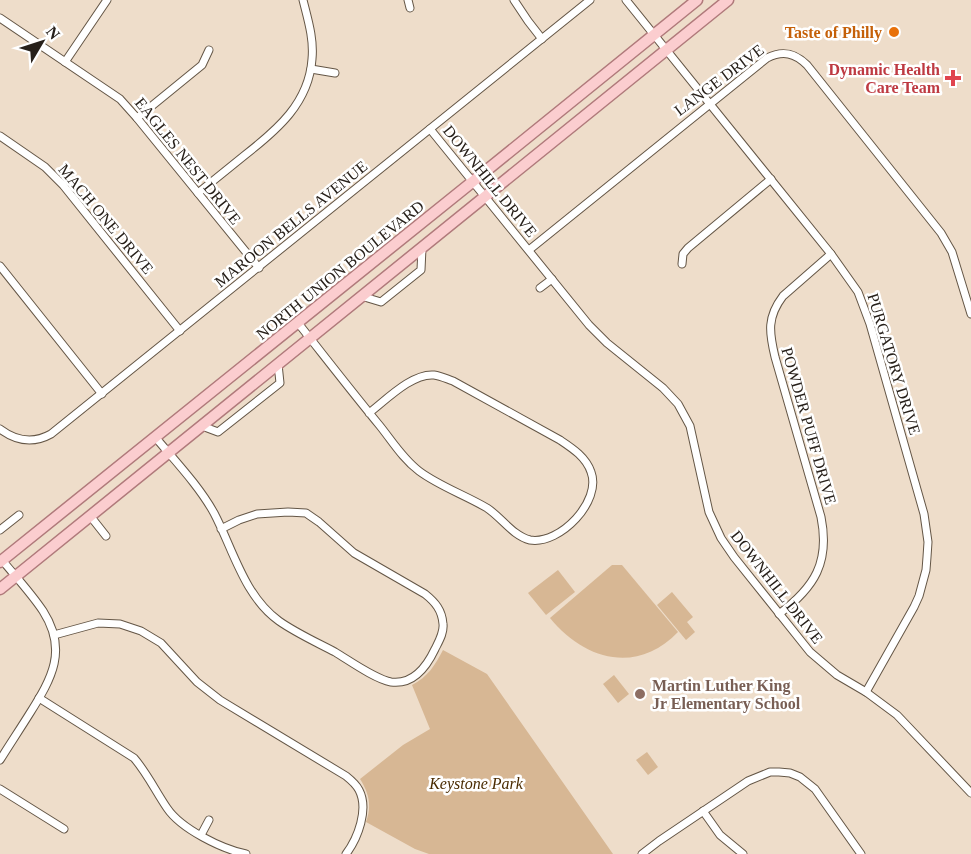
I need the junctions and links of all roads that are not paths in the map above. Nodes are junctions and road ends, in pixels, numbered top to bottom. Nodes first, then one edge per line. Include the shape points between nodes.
1 (107, 0) edge
2 (303, 0) edge
3 (408, 0) edge
4 (514, 0) edge
5 (590, 0) edge
6 (626, 0) edge
7 (697, 0) edge
8 (728, 0) edge
9 (410, 8) dead end
10 (0, 18) edge
11 (654, 34) junction
12 (542, 39) junction
13 (209, 50) dead end
14 (667, 50) junction
15 (65, 62) junction
16 (311, 69) junction
17 (336, 73) dead end
18 (710, 103) junction
19 (137, 118) junction
20 (430, 129) junction
21 (0, 136) edge
22 (771, 179) junction
23 (473, 182) junction
24 (198, 193) junction
25 (486, 197) junction
26 (422, 248) junction
27 (529, 250) junction
28 (831, 254) junction
29 (682, 264) dead end
30 (0, 266) edge
31 (258, 268) junction
32 (552, 279) junction
33 (540, 288) dead end
34 (361, 296) junction
35 (971, 314) edge
36 (298, 323) junction
37 (180, 331) junction
38 (310, 338) junction
39 (278, 364) junction
40 (102, 394) junction
41 (369, 413) junction
42 (202, 426) junction
43 (0, 429) edge
44 (156, 438) junction
45 (169, 454) junction
46 (19, 515) dead end
47 (91, 517) junction
48 (221, 529) junction
49 (0, 530) edge
50 (106, 536) dead end
51 (1, 561) edge
52 (15, 577) junction
53 (0, 589) edge
54 (780, 614) junction
55 (54, 635) junction
56 (866, 692) junction
57 (39, 698) junction
58 (0, 760) edge
59 (0, 789) edge
60 (971, 793) edge
61 (703, 811) junction
62 (209, 820) dead end
63 (64, 829) dead end
64 (201, 835) junction
65 (246, 854) edge
66 (346, 854) edge
67 (642, 854) edge
68 (743, 854) edge
69 (861, 854) edge

1 - 15 street
2 - 16 street via 312,40
3 - 9 street
4 - 12 street
5 - 12 street, MAROON BELLS AVENUE
6 - 11 street, PURGATORY DRIVE
7 - 11 main road, NORTH UNION BOULEVARD
8 - 14 main road, NORTH UNION BOULEVARD
10 - 15 street, EAGLES NEST DRIVE
11 - 14 street, PURGATORY DRIVE
11 - 23 main road, NORTH UNION BOULEVARD
12 - 20 street, MAROON BELLS AVENUE
13 - 19 street via 202,65
14 - 18 street, PURGATORY DRIVE
14 - 25 main road, NORTH UNION BOULEVARD
15 - 19 street, EAGLES NEST DRIVE via 120,99
16 - 17 street
16 - 24 street via 295,107 280,126
18 - 22 street, PURGATORY DRIVE
18 - 27 street, LANGE DRIVE
18 - 35 street, LANGE DRIVE via 767,58 784,53 800,58 941,233 952,252
19 - 24 street, EAGLES NEST DRIVE
20 - 23 street, DOWNHILL DRIVE
20 - 31 street, MAROON BELLS AVENUE
21 - 37 street, MACH ONE DRIVE via 63,185
22 - 28 street, PURGATORY DRIVE
22 - 29 street via 688,248
23 - 25 street, DOWNHILL DRIVE
23 - 36 main road, NORTH UNION BOULEVARD
24 - 31 street, EAGLES NEST DRIVE
25 - 26 main road, NORTH UNION BOULEVARD
25 - 27 street, DOWNHILL DRIVE
26 - 34 main road, NORTH UNION BOULEVARD
26 - 34 street, NORTH UNION BOULEVARD via 421,270 381,302
27 - 32 street, DOWNHILL DRIVE
28 - 54 street, POWDER PUFF DRIVE via 783,296 771,321 775,357 824,532 824,547 812,582
28 - 56 street, PURGATORY DRIVE via 862,303 927,528 926,570 919,596
30 - 40 street
31 - 37 street, MAROON BELLS AVENUE
32 - 33 street
32 - 54 street, DOWNHILL DRIVE via 607,344 678,404 690,426 709,512 717,530
34 - 38 main road, NORTH UNION BOULEVARD
36 - 38 street
36 - 44 main road, NORTH UNION BOULEVARD
37 - 40 street, MAROON BELLS AVENUE
38 - 39 main road, NORTH UNION BOULEVARD
38 - 41 street
39 - 42 main road, NORTH UNION BOULEVARD
39 - 42 street, NORTH UNION BOULEVARD via 280,383 218,432
40 - 43 street, MAROON BELLS AVENUE via 43,439 24,441
41 - 41 street via 418,470 487,508 523,538 540,540 559,534 590,500 592,472 571,448 453,381 434,375 417,378
42 - 45 main road, NORTH UNION BOULEVARD
44 - 45 street
44 - 51 main road, NORTH UNION BOULEVARD
45 - 47 main road, NORTH UNION BOULEVARD
45 - 48 street via 204,498
46 - 49 street
47 - 50 street
47 - 52 main road, NORTH UNION BOULEVARD
48 - 48 street via 253,592 279,621 392,682 411,678 430,660 444,624 434,600 354,554 313,516 298,512 257,514
51 - 52 street
52 - 53 main road, NORTH UNION BOULEVARD
52 - 55 street via 42,610
54 - 56 street, DOWNHILL DRIVE via 816,658
55 - 57 street via 54,663
55 - 66 street via 110,622 152,637 220,700 346,776 359,790 363,810 352,847
56 - 60 street, DOWNHILL DRIVE via 897,715
57 - 58 street
57 - 64 street via 134,758 168,810
59 - 63 street
61 - 67 street
61 - 68 street via 720,835
61 - 69 street via 760,775 790,773 815,789
62 - 64 street
64 - 65 street

